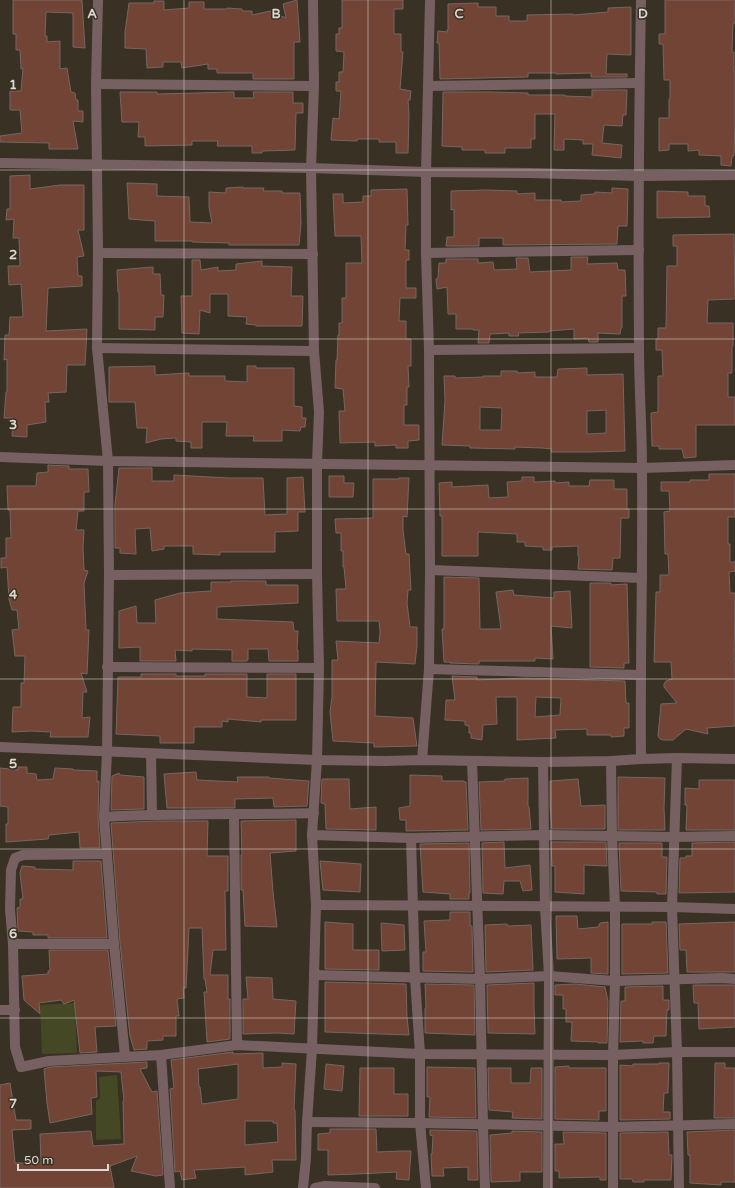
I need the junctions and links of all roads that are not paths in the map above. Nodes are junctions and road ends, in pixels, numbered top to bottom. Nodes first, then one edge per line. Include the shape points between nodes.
1 (98, 0) edge
2 (314, 0) edge
3 (430, 0) edge
4 (641, 0) edge
5 (639, 83) junction
6 (96, 84) junction
7 (314, 86) junction
8 (428, 86) junction
9 (0, 163) edge
10 (98, 164) junction
11 (311, 168) junction
12 (426, 172) junction
13 (735, 175) edge
14 (640, 176) junction
15 (639, 250) junction
16 (98, 253) junction
17 (426, 253) junction
18 (313, 254) junction
19 (97, 348) junction
20 (639, 348) junction
21 (429, 350) junction
22 (314, 351) junction
23 (0, 457) edge
24 (108, 461) junction
25 (317, 463) junction
26 (429, 464) junction
27 (735, 465) edge
28 (642, 468) junction
29 (430, 570) junction
30 (317, 574) junction
31 (109, 575) junction
32 (642, 578) junction
33 (107, 667) junction
34 (319, 668) junction
35 (429, 669) junction
36 (640, 675) junction
37 (0, 747) edge
38 (107, 752) junction
39 (151, 754) junction
40 (677, 758) junction
41 (641, 759) junction
42 (735, 759) edge
43 (317, 760) junction
44 (422, 760) junction
45 (472, 760) junction
46 (611, 761) junction
47 (543, 762) junction
48 (152, 814) junction
49 (314, 814) junction
50 (234, 815) junction
51 (104, 817) junction
52 (312, 835) junction
53 (545, 835) junction
54 (474, 836) junction
55 (612, 836) junction
56 (735, 836) edge
57 (674, 837) junction
58 (411, 838) junction
59 (107, 854) junction
60 (478, 905) junction
61 (316, 906) junction
62 (414, 906) junction
63 (615, 906) junction
64 (545, 907) junction
65 (672, 907) junction
66 (735, 909) edge
67 (13, 944) junction
68 (114, 944) junction
69 (314, 975) junction
70 (549, 976) junction
71 (415, 978) junction
72 (480, 979) junction
73 (675, 979) junction
74 (735, 979) edge
75 (615, 981) junction
76 (0, 1010) edge
77 (15, 1010) junction
78 (237, 1045) junction
79 (312, 1049) junction
80 (677, 1052) junction
81 (735, 1052) edge
82 (420, 1054) junction
83 (482, 1054) junction
84 (161, 1055) junction
85 (548, 1055) junction
86 (613, 1055) junction
87 (125, 1056) junction
88 (307, 1122) junction
89 (420, 1123) junction
90 (735, 1124) edge
91 (483, 1125) junction
92 (548, 1126) junction
93 (678, 1126) junction
94 (613, 1127) junction
95 (170, 1188) edge
96 (303, 1188) edge
97 (314, 1188) edge
98 (374, 1188) edge
99 (426, 1188) edge
100 (485, 1188) edge
101 (548, 1188) edge
102 (613, 1188) edge
103 (679, 1188) edge

1 - 6 street
2 - 7 street
3 - 8 street
4 - 5 street
5 - 8 street
5 - 14 street
6 - 7 street
6 - 10 street
7 - 11 street
8 - 12 street
9 - 10 street
10 - 11 street
10 - 16 street
11 - 12 street
11 - 18 street
12 - 14 street
12 - 17 street
13 - 14 street
14 - 15 street
15 - 17 street
15 - 20 street
16 - 18 street
16 - 19 street
17 - 21 street
18 - 22 street
19 - 22 street
19 - 24 street
20 - 21 street
20 - 28 street
21 - 26 street
22 - 25 street via 318,412
23 - 24 street
24 - 25 street
24 - 31 street
25 - 26 street
25 - 30 street
26 - 28 street
26 - 29 street
27 - 28 street
28 - 32 street
29 - 32 street
29 - 35 street
30 - 31 street
30 - 34 street
31 - 33 street
32 - 36 street
33 - 34 street
33 - 38 street
34 - 43 street
35 - 36 street
35 - 44 street
36 - 41 street
37 - 38 street
38 - 39 street
38 - 51 street
39 - 43 street
39 - 48 street
40 - 41 street
40 - 42 street
40 - 57 street
41 - 46 street
43 - 44 street
43 - 49 street
44 - 45 street
45 - 47 street
45 - 54 street
46 - 47 street
46 - 55 street
47 - 53 street
48 - 50 street
48 - 51 street
49 - 50 street
49 - 52 street
50 - 78 street
51 - 59 street
52 - 58 street
52 - 61 street
53 - 54 street
53 - 55 street
53 - 64 street
54 - 58 street
54 - 60 street
55 - 57 street
55 - 63 street
56 - 57 street
57 - 65 street
58 - 62 street
59 - 67 street via 23,855 15,858 11,870 10,909
59 - 68 street
60 - 62 street
60 - 64 street
60 - 72 street
61 - 62 street
61 - 69 street
62 - 71 street
63 - 64 street
63 - 65 street
63 - 75 street
64 - 70 street
65 - 66 street
65 - 73 street
67 - 68 street
67 - 77 street
68 - 87 street
69 - 71 street
69 - 79 street
70 - 72 street
70 - 75 street
70 - 85 street
71 - 72 street
71 - 82 street
72 - 83 street
73 - 74 street
73 - 75 street
73 - 80 street
75 - 86 street
76 - 77 street
77 - 87 street via 15,1047 21,1066 49,1061
78 - 79 street
78 - 84 street
79 - 82 street
79 - 88 street
80 - 81 street
80 - 86 street
80 - 93 street
82 - 83 street
82 - 89 street
83 - 85 street
83 - 91 street
84 - 87 street
84 - 95 street
85 - 86 street
85 - 92 street
86 - 94 street
88 - 89 street
88 - 96 street
89 - 91 street
89 - 99 street
90 - 93 street
91 - 92 street
91 - 100 street
92 - 94 street
92 - 101 street
93 - 94 street
93 - 103 street
94 - 102 street
97 - 98 street

